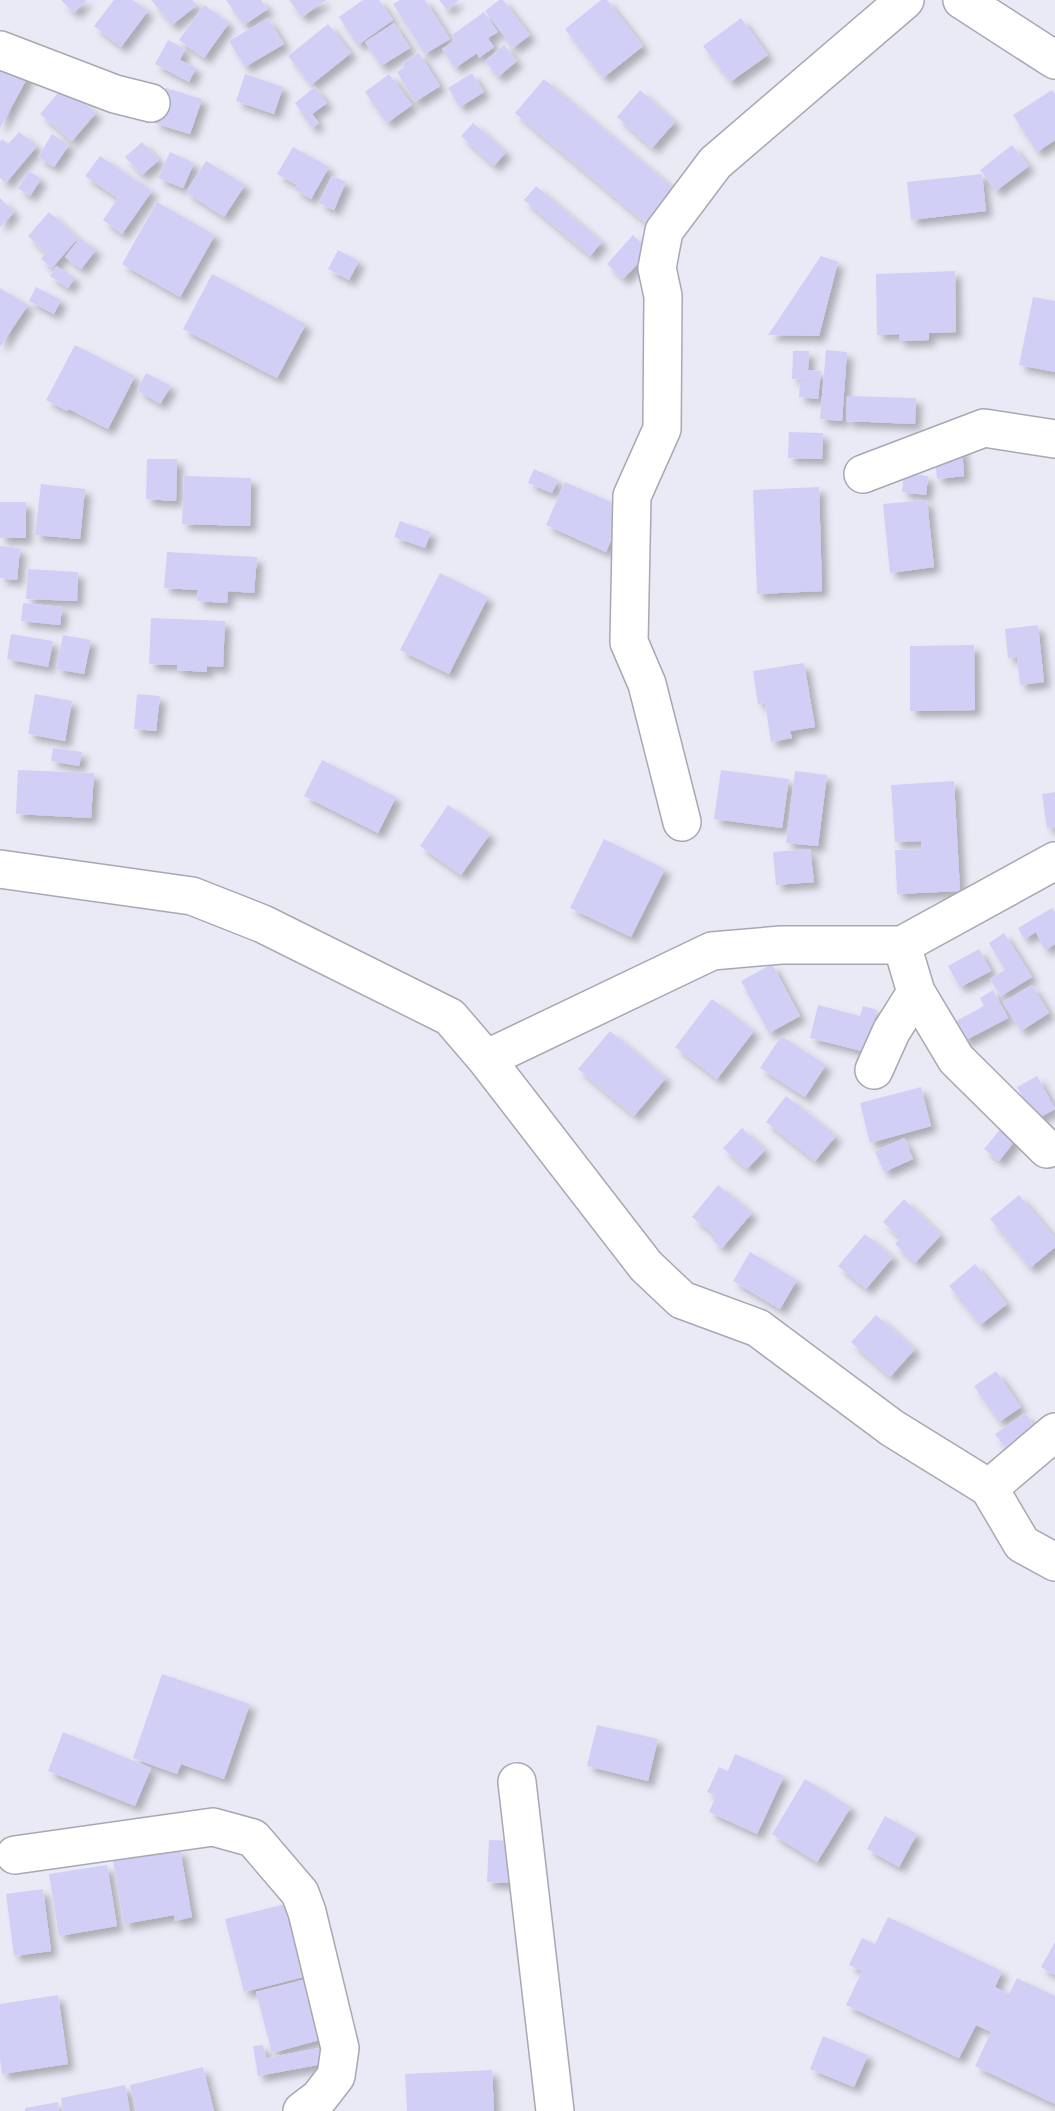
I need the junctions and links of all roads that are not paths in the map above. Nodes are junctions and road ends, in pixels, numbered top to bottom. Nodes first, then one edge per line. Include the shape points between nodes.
1 (905, 0) edge
2 (962, 0) edge
3 (0, 50) edge
4 (1055, 60) edge
5 (151, 103) dead end
6 (1055, 439) edge
7 (863, 474) dead end
8 (682, 822) dead end
9 (1055, 861) edge
10 (0, 869) edge
11 (902, 945) junction
12 (916, 992) junction
13 (486, 1059) junction
14 (873, 1070) dead end
15 (1047, 1149) dead end
16 (1055, 1432) edge
17 (989, 1488) junction
18 (1055, 1562) edge
19 (517, 1782) dead end
20 (15, 1855) dead end
21 (302, 2111) edge
22 (555, 2111) edge

1 - 8 street via 715,163 664,231 657,268 663,296 662,429 632,496 629,642 647,684
2 - 4 street
3 - 5 street
6 - 7 street via 984,428
9 - 11 street
10 - 13 street via 192,896 262,924 450,1017
11 - 12 street
11 - 13 street via 781,945 712,951
12 - 14 street
12 - 15 street via 956,1059
13 - 17 street via 646,1266 682,1300 758,1328 892,1428
16 - 17 street
17 - 18 street via 1022,1544
19 - 22 street
20 - 21 street via 213,1827 253,1838 300,1893 340,2048 336,2076

